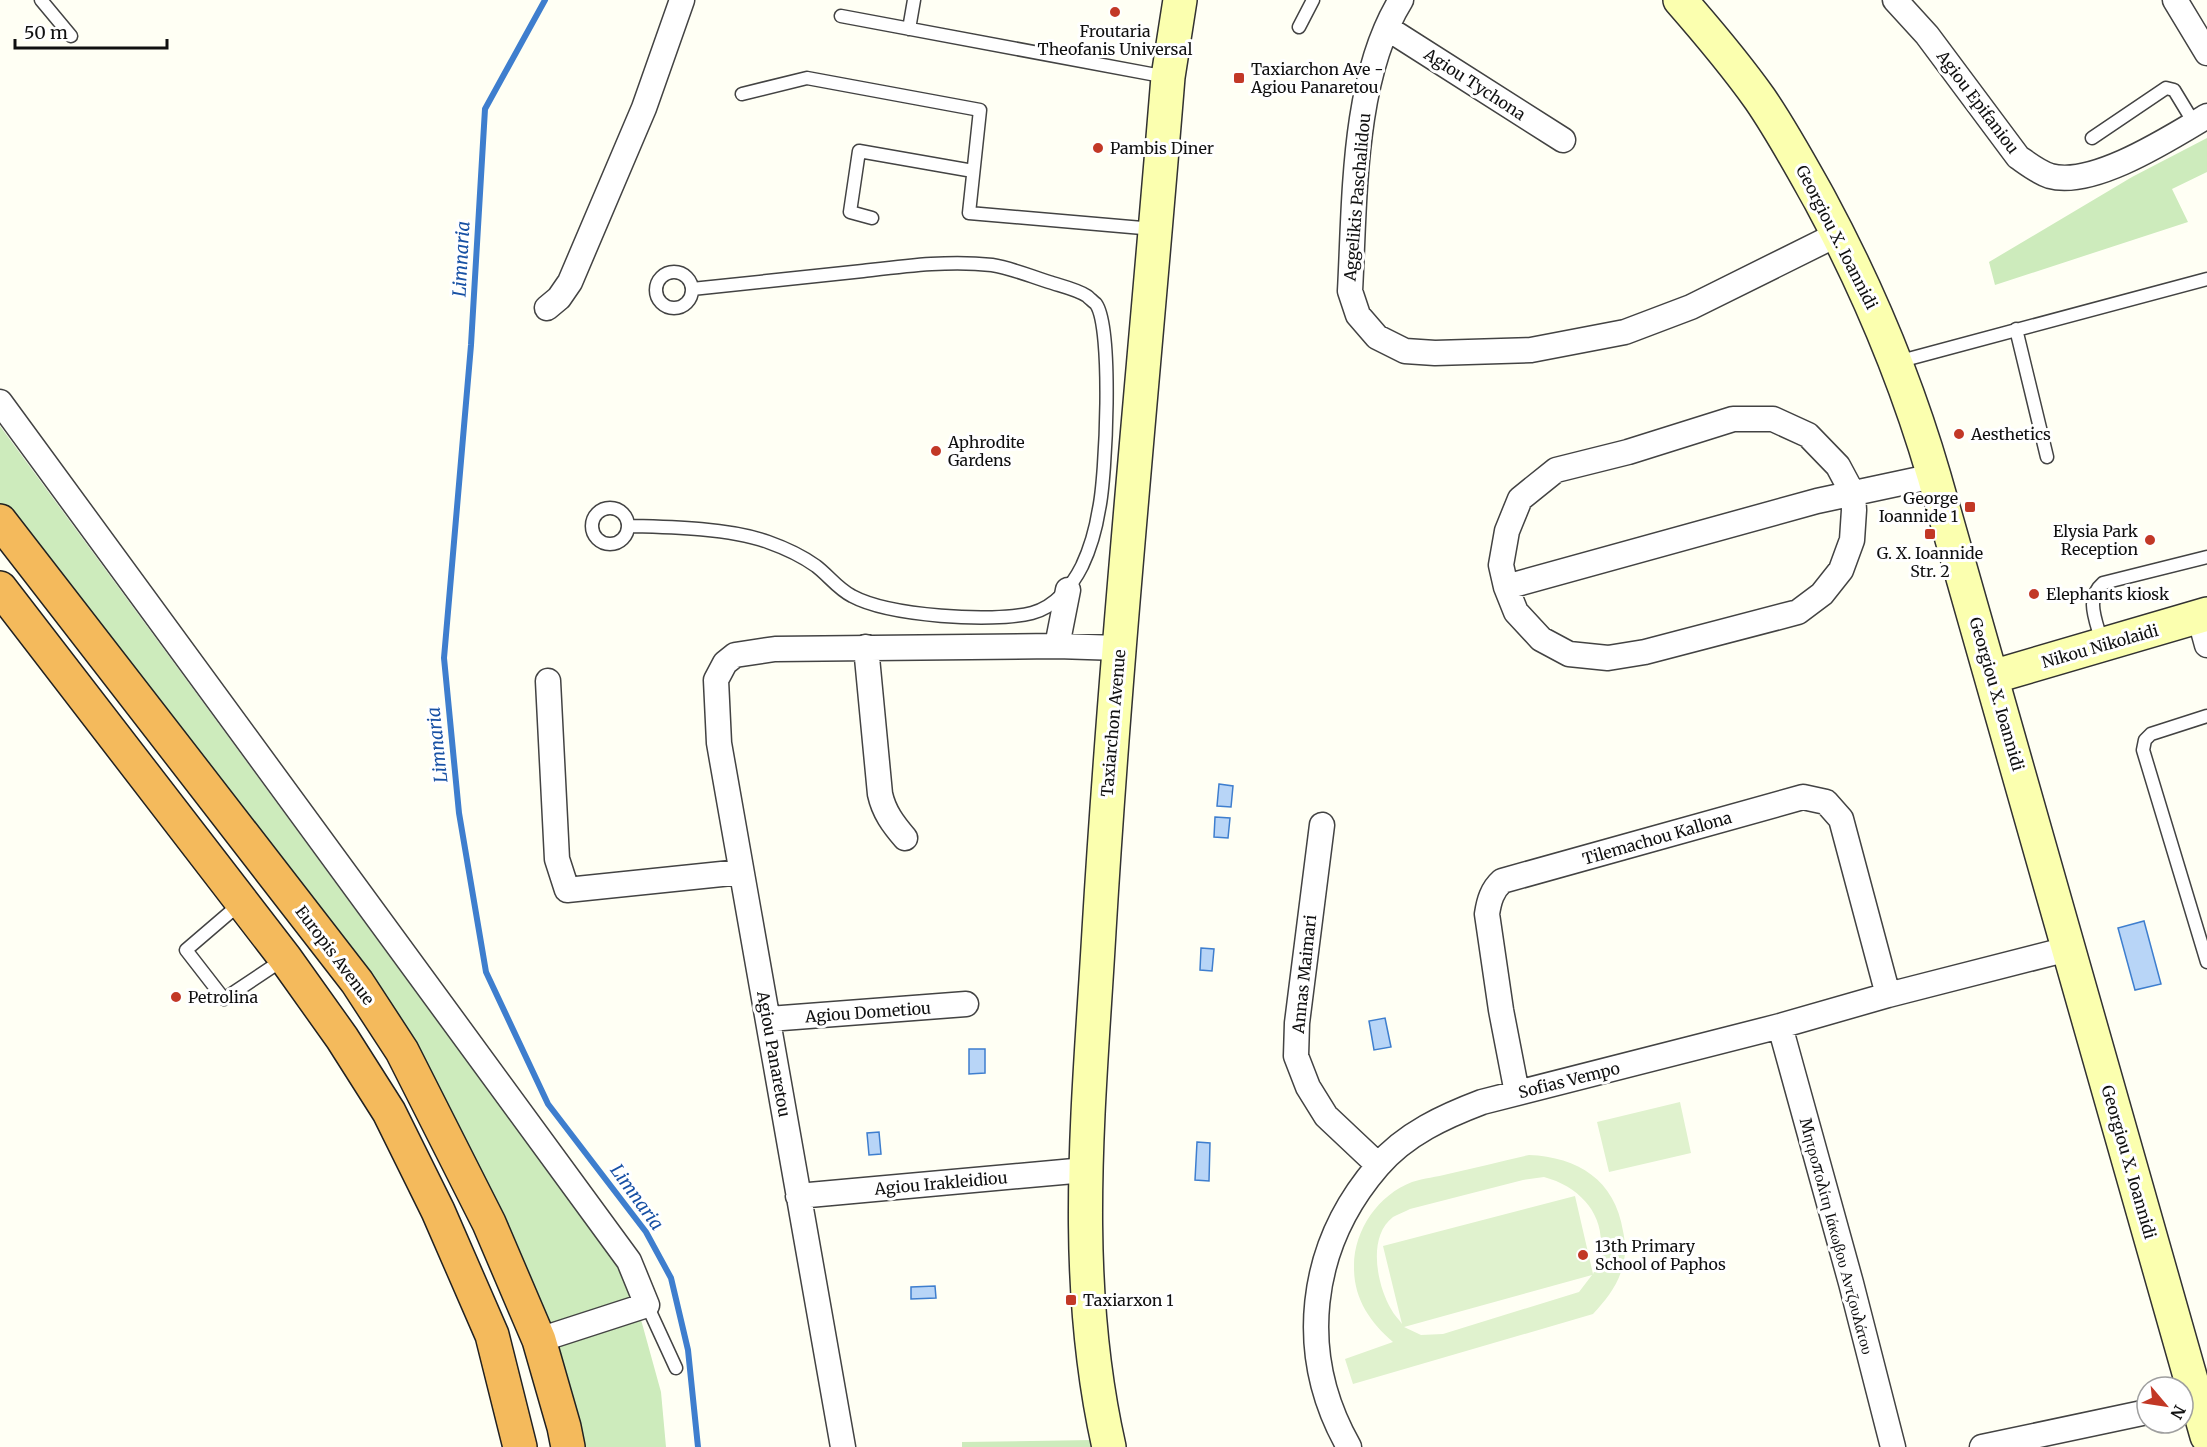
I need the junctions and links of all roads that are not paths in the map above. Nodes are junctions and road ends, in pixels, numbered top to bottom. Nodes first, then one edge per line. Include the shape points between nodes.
1 (41, 0) edge
2 (682, 0) edge
3 (914, 0) edge
4 (1180, 0) edge
5 (1314, 0) edge
6 (1680, 0) edge
7 (1895, 0) edge
8 (2175, 0) edge
9 (1392, 9) edge
10 (841, 16) dead end
11 (1299, 27) dead end
12 (909, 29) junction
13 (71, 36) dead end
14 (2207, 53) edge
15 (1168, 77) junction
16 (742, 94) dead end
17 (2201, 120) edge
18 (2092, 138) dead end
19 (1563, 140) dead end
20 (973, 171) junction
21 (872, 218) dead end
22 (1156, 229) junction
23 (1838, 234) junction
24 (2207, 279) edge
25 (692, 289) dead end
26 (547, 308) dead end
27 (2016, 330) junction
28 (1897, 362) junction
29 (0, 402) edge
30 (2047, 457) dead end
31 (1934, 476) junction
32 (1853, 494) junction
33 (0, 521) edge
34 (628, 526) dead end
35 (2207, 557) edge
36 (1506, 587) junction
37 (0, 588) edge
38 (1068, 590) junction
39 (2204, 625) edge
40 (2103, 645) junction
41 (866, 646) junction
42 (1057, 646) junction
43 (1119, 648) junction
44 (1992, 677) junction
45 (548, 681) dead end
46 (2207, 716) edge
47 (1322, 825) dead end
48 (904, 838) dead end
49 (741, 873) junction
50 (242, 902) junction
51 (2068, 949) junction
52 (285, 958) junction
53 (2207, 962) edge
54 (1888, 995) junction
55 (966, 1004) dead end
56 (769, 1019) junction
57 (1780, 1026) junction
58 (1517, 1093) junction
59 (1378, 1165) junction
60 (1084, 1170) junction
61 (798, 1196) junction
62 (647, 1305) junction
63 (539, 1340) junction
64 (676, 1368) dead end
65 (2182, 1375) edge
66 (2195, 1413) edge
67 (2135, 1415) edge
68 (2207, 1436) edge
69 (1995, 1445) edge
70 (520, 1447) edge
71 (568, 1447) edge
72 (843, 1447) edge
73 (1109, 1447) edge
74 (1349, 1447) edge
75 (1893, 1447) edge

1 - 13 lane
2 - 26 street via 644,108 575,271 564,291
3 - 12 lane
4 - 15 street, Taxiarchon Avenue
5 - 11 lane
6 - 23 street, Georgiou X. Ioannidi via 1761,100
7 - 17 street, Agiou Epifaniou via 1927,34 2018,157 2051,176 2093,174
8 - 14 street
9 - 19 street, Agiou Tychona
9 - 23 street, Aggelikis Paschalidou via 1359,134 1350,291 1358,315 1377,337 1405,351 1435,353 1531,350 1625,332 1691,308
10 - 12 lane
12 - 15 lane
15 - 22 street, Taxiarchon Avenue
16 - 20 lane via 807,78 980,110
17 - 18 lane via 2174,90 2166,88
20 - 21 lane via 859,151 850,212
20 - 22 lane via 969,213
22 - 43 street, Taxiarchon Avenue
23 - 28 street, Georgiou X. Ioannidi
24 - 27 lane
25 - 38 lane via 940,263 993,266 1088,297 1097,306 1101,320 1106,362 1105,454 1100,508 1083,564
27 - 28 lane
27 - 30 lane
28 - 31 street, Georgiou X. Ioannidi
29 - 62 street via 629,1261
31 - 32 street
31 - 44 street, Georgiou X. Ioannidi
32 - 36 street
32 - 36 street via 1852,540 1841,570 1822,594 1798,612 1716,635 1608,658 1569,654 1541,639 1515,612
32 - 36 street via 1838,466 1808,435 1773,419 1733,419 1556,470 1520,499 1507,531 1501,565
33 - 63 highway, Europis Avenue via 357,982 396,1041 489,1223
34 - 38 lane via 734,534 765,541 816,566 855,598 935,616 1013,616 1035,612
35 - 40 lane via 2103,583 2095,590 2092,602
37 - 50 highway
38 - 42 street
39 - 40 street, Nikou Nikolaidi
40 - 44 street, Nikou Nikolaidi
41 - 42 street
41 - 48 street via 879,794 883,808
41 - 49 street, Agiou Panaretou via 775,649 735,655 725,663 716,680 719,742
42 - 43 street
43 - 60 street, Taxiarchon Avenue
44 - 51 street, Georgiou X. Ioannidi
45 - 49 street via 557,859 567,891
46 - 53 lane via 2151,734 2143,750
47 - 59 street, Annas Maimari via 1296,1056 1308,1087 1326,1116
49 - 56 street, Agiou Panaretou
50 - 52 highway
50 - 52 lane via 186,950 224,999
51 - 54 street, Sofias Vempo
51 - 65 street, Georgiou X. Ioannidi
52 - 70 highway via 389,1112 438,1211 492,1335
54 - 57 street, Sofias Vempo
54 - 58 street, Tilemachou Kallona via 1841,819 1826,802 1803,797 1502,881 1496,886 1487,914
55 - 56 street, Agiou Dometiou
56 - 61 street, Agiou Panaretou
57 - 58 street, Sofias Vempo
57 - 75 street, Μητροπολίτη Ιάκωβου Αντζουλάτου
58 - 59 street, Sofias Vempo via 1449,1114
59 - 74 street, Sofias Vempo via 1341,1219 1329,1246 1316,1305 1325,1397
60 - 61 street, Agiou Irakleidiou
60 - 73 street, Taxiarchon Avenue via 1086,1277 1094,1368
61 - 72 street, Agiou Panaretou
62 - 63 street
62 - 64 lane
63 - 71 highway, Europis Avenue
66 - 68 street, Georgiou X. Ioannidi
67 - 69 street

